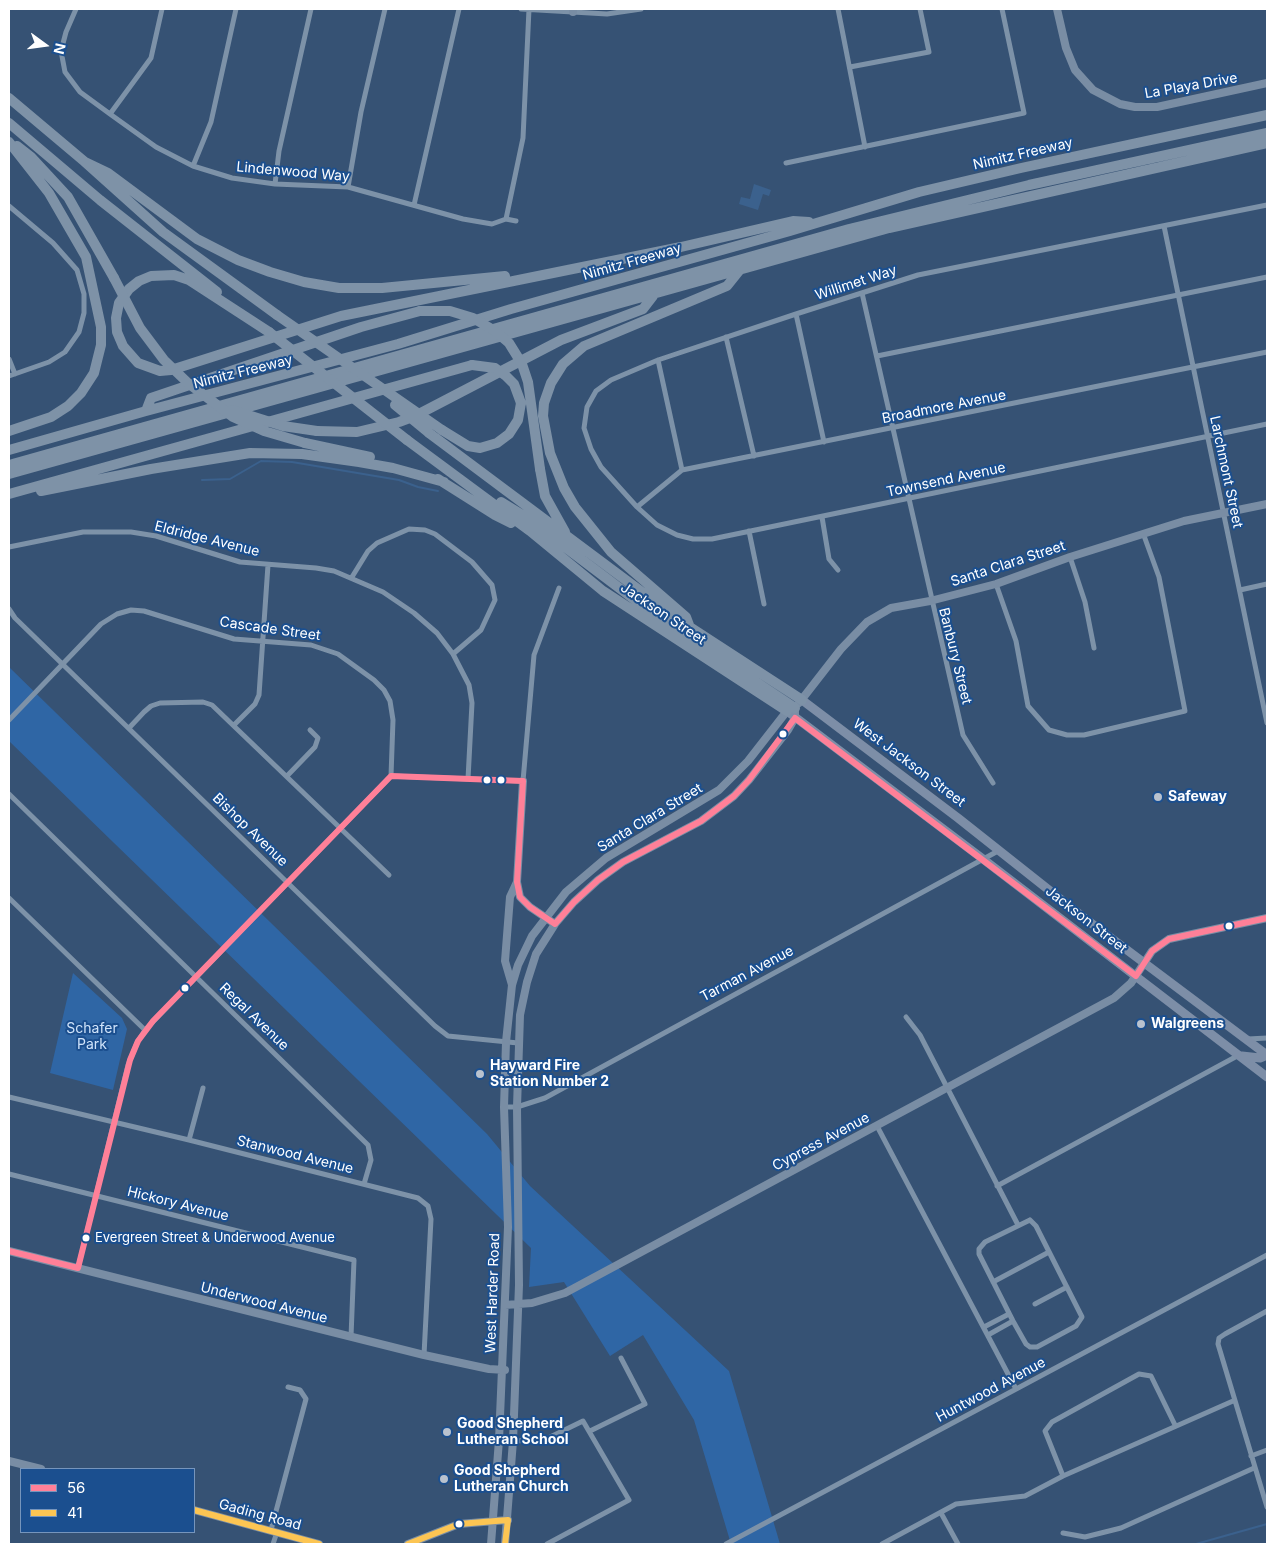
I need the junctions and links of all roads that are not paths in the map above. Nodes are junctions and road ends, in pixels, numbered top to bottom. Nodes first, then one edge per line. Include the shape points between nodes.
1 (76, 9) edge
2 (162, 9) edge
3 (236, 9) edge
4 (311, 9) edge
5 (385, 9) edge
6 (459, 9) edge
7 (521, 9) edge
8 (529, 9) edge
9 (641, 9) edge
10 (838, 9) edge
11 (920, 9) edge
12 (1002, 9) edge
13 (1057, 9) edge
14 (573, 10) edge
15 (850, 67) junction
16 (1267, 83) edge
17 (9, 98) edge
18 (1267, 113) edge
19 (110, 114) junction
20 (9, 123) edge
21 (1267, 127) edge
22 (1267, 133) edge
23 (9, 141) edge
24 (1267, 143) edge
25 (865, 147) junction
26 (86, 162) junction
27 (786, 163) dead end
28 (193, 166) junction
29 (275, 184) junction
30 (348, 187) junction
31 (1267, 204) edge
32 (414, 205) junction
33 (9, 206) edge
34 (506, 219) junction
35 (516, 221) dead end
36 (816, 222) junction
37 (1164, 226) junction
38 (790, 231) junction
39 (739, 271) junction
40 (555, 272) junction
41 (1267, 277) edge
42 (862, 293) junction
43 (1178, 295) junction
44 (653, 296) junction
45 (796, 314) junction
46 (269, 332) junction
47 (726, 337) junction
48 (325, 350) junction
49 (1267, 352) edge
50 (877, 356) junction
51 (9, 359) edge
52 (658, 360) junction
53 (1193, 368) junction
54 (12, 375) edge
55 (217, 404) junction
56 (146, 411) junction
57 (1267, 424) edge
58 (892, 429) junction
59 (9, 431) edge
60 (1208, 437) junction
61 (824, 442) junction
62 (9, 450) edge
63 (754, 456) junction
64 (440, 464) junction
65 (9, 465) edge
66 (682, 470) junction
67 (9, 474) edge
68 (444, 482) junction
69 (9, 494) edge
70 (9, 498) edge
71 (907, 499) junction
72 (1267, 504) edge
73 (638, 507) junction
74 (1222, 513) junction
75 (822, 517) junction
76 (530, 531) junction
77 (749, 531) junction
78 (1143, 533) junction
79 (571, 541) junction
80 (9, 547) edge
81 (1070, 556) junction
82 (268, 565) junction
83 (838, 570) dead end
84 (352, 577) junction
85 (996, 584) junction
86 (1267, 584) edge
87 (559, 588) dead end
88 (1240, 590) junction
89 (930, 601) junction
90 (764, 604) dead end
91 (9, 609) edge
92 (689, 625) junction
93 (263, 641) junction
94 (1094, 648) dead end
95 (453, 654) junction
96 (63, 664) junction
97 (802, 700) junction
98 (792, 712) junction
99 (9, 720) edge
100 (1267, 723) edge
101 (235, 724) junction
102 (129, 728) junction
103 (310, 730) dead end
104 (287, 776) junction
105 (391, 776) junction
106 (468, 779) junction
107 (523, 781) junction
108 (993, 783) dead end
109 (9, 794) edge
110 (341, 827) junction
111 (998, 851) junction
112 (983, 859) junction
113 (389, 875) dead end
114 (288, 882) junction
115 (517, 882) junction
116 (9, 898) edge
117 (545, 917) junction
118 (1267, 918) edge
119 (555, 924) junction
120 (1144, 964) junction
121 (196, 976) junction
122 (1136, 976) junction
123 (512, 985) junction
124 (906, 1017) dead end
125 (145, 1030) junction
126 (1267, 1038) edge
127 (1246, 1039) junction
128 (506, 1042) junction
129 (518, 1043) junction
130 (1239, 1055) junction
131 (1267, 1055) edge
132 (505, 1069) junction
133 (518, 1070) junction
134 (1267, 1077) edge
135 (947, 1086) junction
136 (203, 1088) dead end
137 (9, 1097) edge
138 (504, 1107) junction
139 (517, 1107) junction
140 (114, 1122) junction
141 (877, 1126) junction
142 (189, 1140) junction
143 (9, 1174) edge
144 (364, 1184) junction
145 (997, 1186) junction
146 (96, 1195) junction
147 (1018, 1225) junction
148 (9, 1251) edge
149 (1049, 1252) junction
150 (1267, 1255) edge
151 (78, 1268) junction
152 (993, 1282) junction
153 (1067, 1287) junction
154 (518, 1304) junction
155 (1035, 1304) dead end
156 (505, 1305) junction
157 (1267, 1310) edge
158 (1010, 1314) junction
159 (1013, 1321) junction
160 (984, 1327) junction
161 (988, 1335) junction
162 (350, 1337) junction
163 (424, 1354) junction
164 (621, 1358) dead end
165 (502, 1370) junction
166 (514, 1371) junction
167 (288, 1387) dead end
168 (1016, 1389) junction
169 (1234, 1401) junction
170 (1175, 1425) junction
171 (590, 1431) junction
172 (513, 1441) junction
173 (1267, 1450) edge
174 (1251, 1456) junction
175 (9, 1461) edge
176 (37, 1468) edge
177 (1254, 1468) junction
178 (1063, 1476) junction
179 (1267, 1507) edge
180 (195, 1510) edge
181 (940, 1513) junction
182 (493, 1520) junction
183 (508, 1520) junction
184 (274, 1531) junction
185 (1064, 1533) dead end
186 (273, 1544) edge
187 (317, 1544) edge
188 (408, 1544) edge
189 (491, 1544) edge
190 (505, 1544) edge
191 (546, 1544) edge
192 (726, 1544) edge
193 (882, 1544) edge
194 (958, 1544) edge

1 - 19 street, Lindenwood Way via 62,51 64,72 80,92
2 - 19 street via 151,58
3 - 28 street via 211,122
4 - 29 street via 279,151
5 - 30 street via 361,112
6 - 32 street
7 - 8 street
8 - 14 street
8 - 34 street via 523,138
9 - 14 street via 607,14
10 - 15 street
11 - 15 street via 929,52
12 - 25 street via 1024,113
13 - 16 main road, La Playa Drive via 1075,70 1094,90 1120,104 1135,108 1157,107
15 - 25 street
17 - 26 highway
18 - 36 highway, Nimitz Freeway via 919,192
19 - 28 street, Lindenwood Way via 156,147
20 - 46 highway via 100,200
21 - 38 highway via 990,187 805,235
22 - 65 highway via 1029,185 850,229
23 - 55 highway, bridge via 31,157 68,197 140,328 164,360 188,384
23 - 59 highway via 49,193 86,257 101,336 98,362 81,394 59,413
24 - 39 highway via 951,212
25 - 27 street
26 - 40 highway via 108,173 197,239 238,260 304,282 339,288 382,288
26 - 48 highway, bridge via 163,232
28 - 29 street, Lindenwood Way via 232,178
29 - 30 street, Lindenwood Way
30 - 32 street, Lindenwood Way
31 - 37 street, Willimet Way
32 - 34 street, Lindenwood Way via 492,224
33 - 54 street via 52,243 77,270 84,294 79,332 65,352 49,362
34 - 35 street, Lindenwood Way
36 - 38 highway, Nimitz Freeway
36 - 40 highway via 793,221 681,248
37 - 42 street, Willimet Way via 918,275
37 - 43 street, Larchmont Street
38 - 56 highway, Nimitz Freeway via 369,352
39 - 44 highway
39 - 92 highway via 727,286 584,346 563,364 544,403 543,416 550,453 575,507 611,552 686,617
40 - 46 highway via 341,316 171,370 160,371 138,363 123,346 116,318 128,289 151,276 174,275 188,280
41 - 43 street
42 - 45 street, Willimet Way
42 - 50 street, Banbury Street
43 - 50 street
43 - 53 street, Larchmont Street
44 - 55 highway, bridge via 643,309 561,340 399,422 357,432 317,431 283,426
44 - 67 highway via 565,317
45 - 47 street, Willimet Way
45 - 61 street
46 - 64 highway, bridge
47 - 52 street, Willimet Way
47 - 63 street
48 - 69 highway, bridge via 442,430 468,446 480,448 497,443 509,434 518,420 521,403 514,384 495,368 472,365
48 - 79 highway, Jackson Street, bridge
49 - 53 street, Broadmore Avenue
50 - 58 street, Banbury Street
51 - 54 street
52 - 66 street
52 - 73 street, Willimet Way via 611,380 596,391 587,407 584,428 601,467
53 - 58 street, Broadmore Avenue
53 - 60 street, Larchmont Street
55 - 68 highway, bridge via 264,431 400,463
56 - 62 highway, Nimitz Freeway
56 - 79 highway, bridge via 151,398 360,327 420,311 450,312 473,318 496,331 512,347 528,382 545,496
57 - 60 street, Townsend Avenue
58 - 61 street, Broadmore Avenue
58 - 71 street, Banbury Street
60 - 71 street, Townsend Avenue
60 - 74 street, Larchmont Street
61 - 63 street, Broadmore Avenue
63 - 66 street, Broadmore Avenue
64 - 76 highway
64 - 98 highway via 524,516 659,618
66 - 73 street, Broadmore Avenue
68 - 70 highway via 359,462 302,454 250,453
68 - 76 highway via 495,515
71 - 75 street, Townsend Avenue
71 - 89 street, Banbury Street
72 - 74 main road, Santa Clara Street
73 - 77 street, Townsend Avenue via 657,525 693,539 712,539
74 - 78 main road, Santa Clara Street
74 - 88 street, Larchmont Street
75 - 77 street, Townsend Avenue
75 - 83 street via 829,559
76 - 98 highway, Jackson Street via 603,591
77 - 90 street
78 - 81 main road, Santa Clara Street
78 - 85 street via 1158,578 1185,711 1084,735 1049,730 1028,706 1016,641
79 - 92 highway, Jackson Street
80 - 82 street, Eldridge Avenue via 108,530 156,536 240,562
81 - 85 main road, Santa Clara Street
81 - 94 street via 1085,602
82 - 84 street, Eldridge Avenue via 316,568
82 - 93 street
84 - 95 street, Eldridge Avenue via 383,592 414,613 437,633
84 - 95 street via 368,551 377,543 409,529 435,534 472,562 492,585 494,600 481,630
85 - 89 main road, Santa Clara Street
86 - 88 street
87 - 107 street via 534,655
88 - 100 street, Larchmont Street
89 - 97 main road, Santa Clara Street via 891,608 867,622 841,649
89 - 108 street, Banbury Street via 963,735
91 - 96 street, Bishop Avenue
92 - 97 highway, Jackson Street
93 - 96 street, Cascade Street via 227,637 162,616 131,610 102,624
93 - 101 street via 255,704
93 - 105 street, Cascade Street via 312,644 326,649 352,664 384,690 390,700 394,720
95 - 106 street, Eldridge Avenue via 469,685 472,703
96 - 99 street, Cascade Street
96 - 102 street, Bishop Avenue
97 - 98 main road, Santa Clara Street
97 - 111 main road, West Jackson Street
98 - 112 main road
98 - 117 main road, Santa Clara Street via 720,790 606,858 566,892
98 - 119 main road, Santa Clara Street via 749,780 734,796 701,821 624,862 598,880
101 - 102 street via 212,705 203,702 168,703 151,706
101 - 104 street
102 - 114 street, Bishop Avenue
103 - 104 street via 318,738 315,747
104 - 110 street
105 - 106 street
105 - 110 street
106 - 107 street
107 - 115 main road
109 - 121 street, Regal Avenue
110 - 113 street
110 - 114 street
111 - 112 street, Tarman Avenue
111 - 120 main road, Jackson Street
112 - 122 main road, Jackson Street
112 - 139 street, Tarman Avenue via 545,1098
114 - 121 street
114 - 128 street, Bishop Avenue via 434,1026 448,1036
115 - 117 main road via 520,898
115 - 123 main road via 510,897 505,962
116 - 125 street
117 - 119 main road
117 - 123 main road, Santa Clara Street via 524,950
118 - 120 main road, Cypress Avenue via 1169,939 1152,951
119 - 129 main road, Santa Clara Street via 536,954 527,982
120 - 122 main road, Cypress Avenue
120 - 127 main road, Jackson Street
121 - 125 street
121 - 144 street, Regal Avenue via 368,1145 370,1160
122 - 130 main road, Jackson Street
122 - 135 main road, Cypress Avenue via 1125,991 1114,998
123 - 128 main road, Santa Clara Street
124 - 135 street via 920,1035
125 - 140 street via 130,1060
126 - 127 street
127 - 131 main road, Jackson Street
128 - 129 street, Bishop Avenue
128 - 132 main road, West Harder Road
129 - 133 main road, West Harder Road
130 - 131 main road via 1252,1058
130 - 134 main road, Jackson Street
130 - 145 street
132 - 133 main road
132 - 138 main road, West Harder Road
133 - 139 main road, West Harder Road
135 - 141 main road, Cypress Avenue
135 - 145 street
136 - 142 street
137 - 140 street, Stanwood Avenue
138 - 139 street, Tarman Avenue
138 - 156 main road, West Harder Road via 508,1227
139 - 154 main road, West Harder Road
140 - 142 street, Stanwood Avenue
140 - 146 street
141 - 154 main road, Cypress Avenue via 565,1293
141 - 160 street
142 - 144 street, Stanwood Avenue
143 - 146 street, Hickory Avenue
144 - 163 street, Stanwood Avenue via 418,1198 428,1206 431,1219
145 - 147 street
146 - 151 street
146 - 162 street, Hickory Avenue via 354,1260
147 - 149 street via 1028,1220 1033,1222
147 - 152 street via 985,1242 979,1249 980,1258
148 - 151 main road, Underwood Avenue
149 - 152 street
149 - 153 street
150 - 168 street, Huntwood Avenue
151 - 162 main road, Underwood Avenue
152 - 158 street
153 - 155 street
153 - 159 street via 1081,1312 1082,1317 1076,1326 1037,1347 1030,1347
154 - 156 main road, Cypress Avenue
154 - 166 main road, West Harder Road
156 - 165 main road, West Harder Road
157 - 169 street via 1219,1338 1219,1353
158 - 159 street
158 - 160 street
159 - 161 street
160 - 161 street
161 - 168 street
162 - 163 main road, Underwood Avenue
163 - 165 main road, Underwood Avenue
164 - 171 street via 645,1404
165 - 166 main road, Underwood Avenue
165 - 182 main road, West Harder Road
166 - 172 main road, West Harder Road
167 - 184 street via 300,1390 306,1399
168 - 192 street, Huntwood Avenue
169 - 170 street
169 - 174 street
170 - 178 street
170 - 178 street via 1151,1376 1139,1374 1052,1422 1044,1432
171 - 172 street via 584,1421 544,1440
171 - 191 street via 629,1500
172 - 183 main road, West Harder Road
173 - 174 street
174 - 177 street
175 - 176 main road
177 - 179 street
177 - 185 street via 1121,1528 1085,1537
178 - 181 street via 1025,1496 969,1501
180 - 184 main road, Gading Road
181 - 193 street
181 - 194 street
182 - 183 main road
182 - 188 main road via 459,1524
182 - 189 main road, West Harder Road
183 - 190 main road, West Harder Road
184 - 186 street
184 - 187 main road, Gading Road

